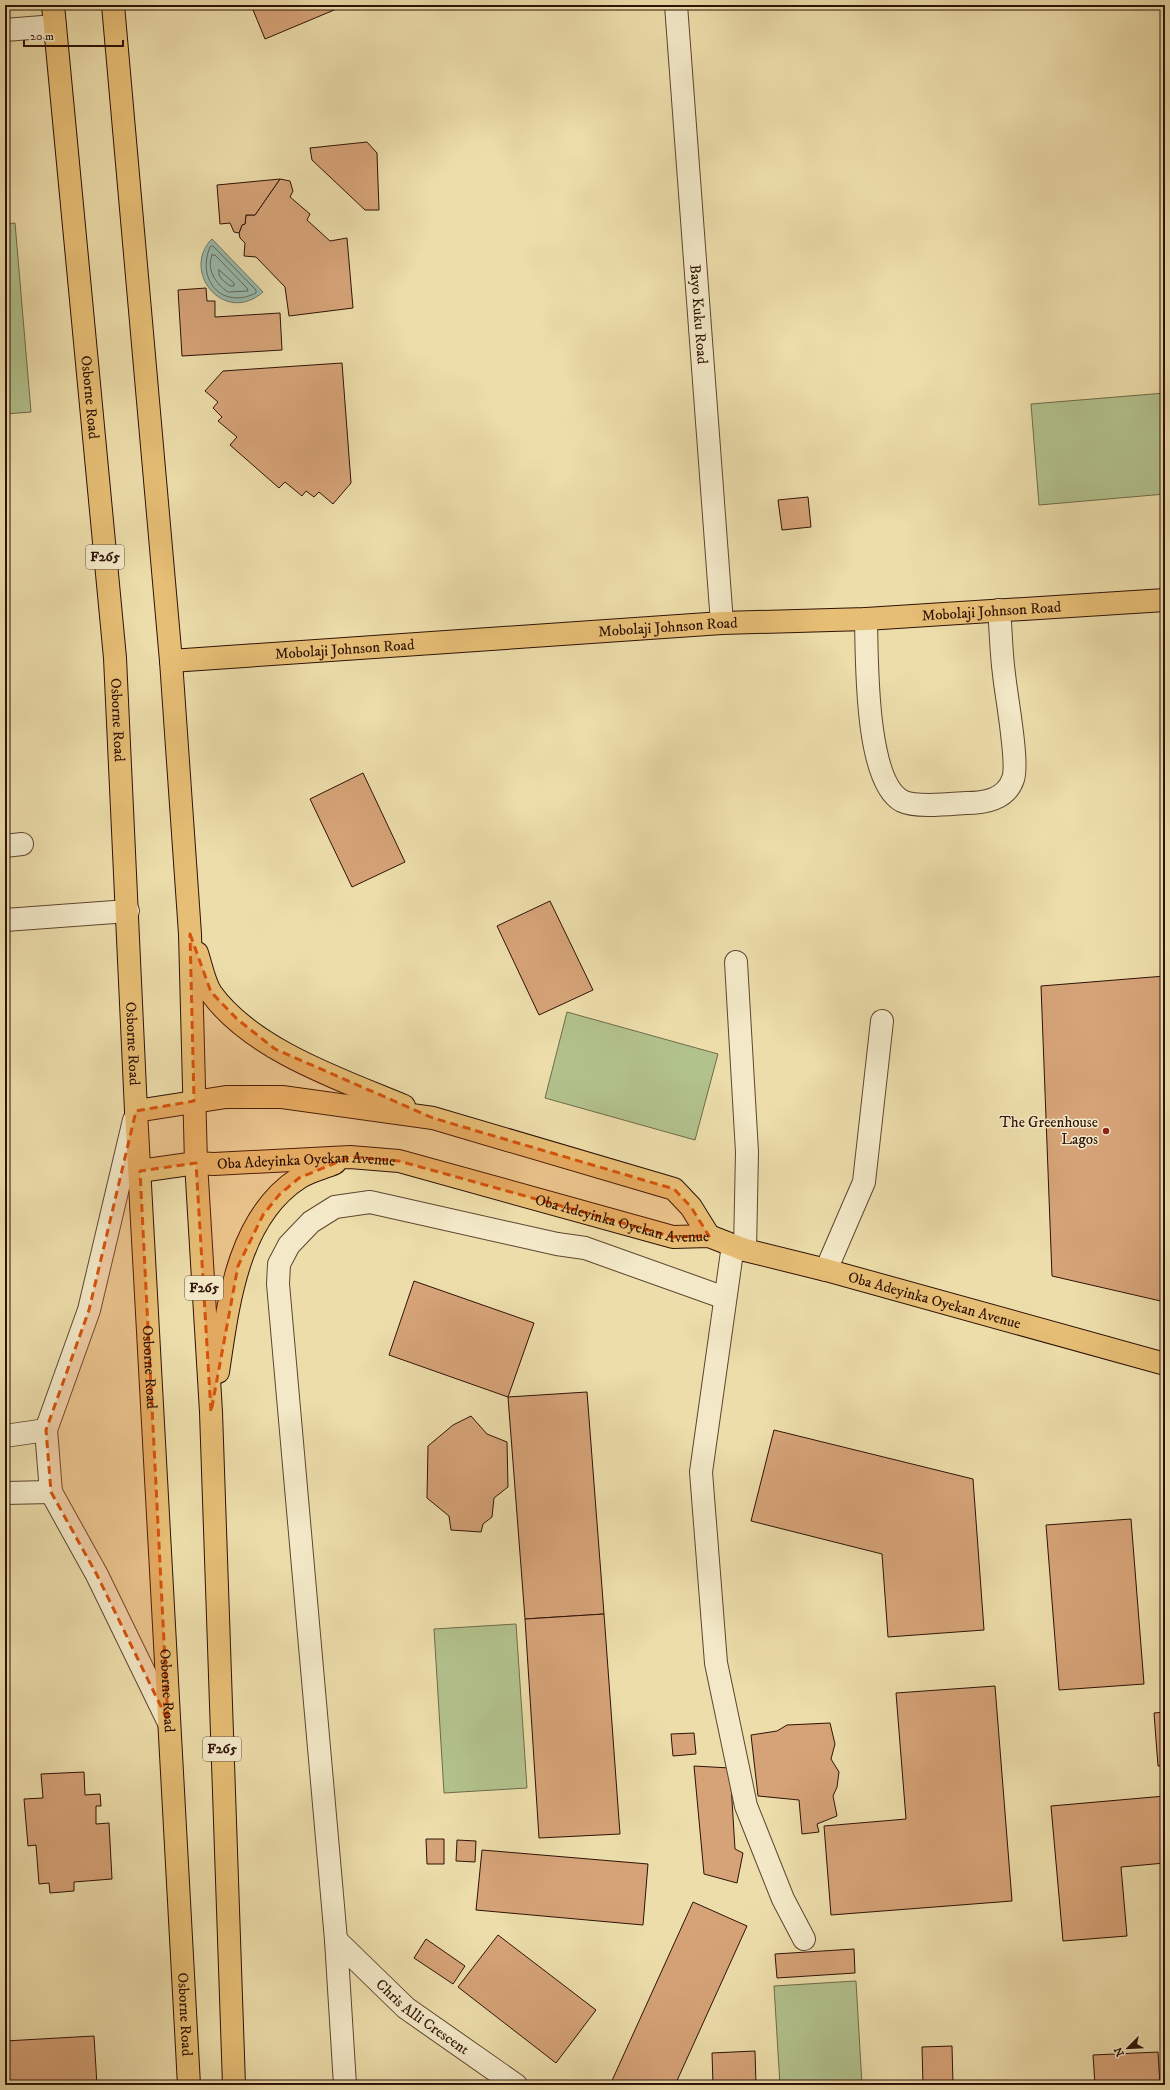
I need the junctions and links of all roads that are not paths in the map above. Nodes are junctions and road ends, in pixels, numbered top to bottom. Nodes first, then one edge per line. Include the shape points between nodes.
1 (113, 5) edge
2 (676, 5) edge
3 (54, 16) edge
4 (5, 30) edge
5 (1165, 600) edge
6 (999, 610) junction
7 (866, 619) junction
8 (722, 623) junction
9 (172, 661) junction
10 (128, 912) junction
11 (5, 920) edge
12 (190, 934) junction
13 (736, 962) dead end
14 (882, 1021) dead end
15 (194, 1101) junction
16 (136, 1112) junction
17 (433, 1118) junction
18 (350, 1157) junction
19 (196, 1163) junction
20 (140, 1171) junction
21 (709, 1236) junction
22 (739, 1247) junction
23 (826, 1270) junction
24 (725, 1298) junction
25 (1165, 1364) edge
26 (211, 1412) junction
27 (46, 1430) junction
28 (5, 1436) edge
29 (51, 1492) junction
30 (5, 1493) edge
31 (168, 1721) junction
32 (804, 1939) dead end
33 (336, 1940) junction
34 (189, 2085) edge
35 (234, 2085) edge
36 (345, 2085) edge
37 (516, 2085) edge

1 - 9 main road, F265
2 - 8 street, Bayo Kuku Road
3 - 4 street
3 - 10 main road, Osborne Road / F265 via 114,658
5 - 6 main road, Mobolaji Johnson Road
6 - 7 main road, Mobolaji Johnson Road
6 - 7 street via 1015,771 1006,791 994,800 979,803 911,804 897,798 886,784 877,763 869,690
7 - 8 main road, Mobolaji Johnson Road
8 - 9 main road, Mobolaji Johnson Road
9 - 12 main road, F265
10 - 11 street
10 - 16 main road, Osborne Road / F265
12 - 15 main road, F265
12 - 17 main road via 210,992 236,1020 275,1049
13 - 22 street via 747,1152
14 - 23 street via 864,1182
15 - 16 main road
15 - 17 main road via 226,1097 282,1097
15 - 19 main road, F265
16 - 20 main road, Osborne Road / F265
16 - 27 street via 89,1310
17 - 21 main road via 674,1189 690,1207
18 - 19 main road, Oba Adeyinka Oyekan Avenue
18 - 21 main road, Oba Adeyinka Oyekan Avenue via 399,1161 672,1238
18 - 26 main road via 299,1178 279,1195 262,1215 238,1266
19 - 20 main road, Oba Adeyinka Oyekan Avenue
19 - 26 main road, F265
20 - 31 main road, Osborne Road / F265
21 - 22 main road, Oba Adeyinka Oyekan Avenue
22 - 23 main road, Oba Adeyinka Oyekan Avenue
22 - 24 street
23 - 25 main road, Oba Adeyinka Oyekan Avenue
24 - 32 street via 702,1472 716,1663 746,1806 783,1899
24 - 33 street via 585,1248 370,1202 335,1207 311,1222 289,1244 280,1264 278,1284
26 - 35 main road, F265
27 - 28 street
27 - 29 street
29 - 30 street
29 - 31 street via 96,1575
31 - 34 main road, Osborne Road / F265
33 - 36 street
33 - 37 street, Chris Alli Crescent via 406,2008

